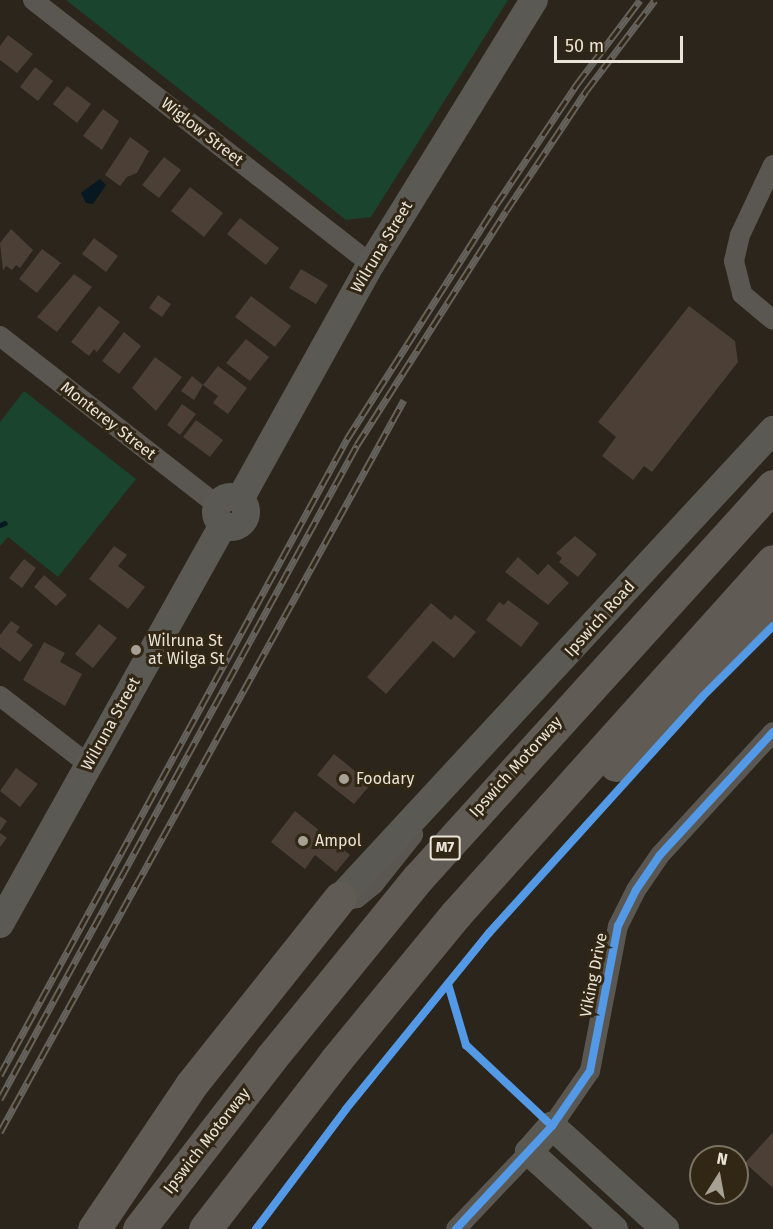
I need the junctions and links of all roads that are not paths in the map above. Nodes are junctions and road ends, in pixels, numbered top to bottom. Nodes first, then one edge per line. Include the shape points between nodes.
1 (33, 0) edge
2 (534, 0) edge
3 (773, 165) edge
4 (371, 264) junction
5 (773, 320) edge
6 (0, 336) edge
7 (773, 430) edge
8 (773, 486) edge
9 (227, 510) junction
10 (773, 561) edge
11 (773, 602) edge
12 (0, 696) edge
13 (773, 732) edge
14 (88, 764) junction
15 (541, 817) junction
16 (340, 898) joint
17 (0, 924) edge
18 (552, 1126) junction
19 (529, 1152) junction
20 (94, 1229) edge
21 (139, 1229) edge
22 (205, 1229) edge
23 (456, 1229) edge
24 (614, 1229) edge
25 (664, 1229) edge

1 - 4 street, Wiglow Street
2 - 4 main road, Wilruna Street
3 - 5 street via 740,235 734,261 742,294
4 - 9 main road, Wilruna Street
6 - 9 street, Monterey Street
7 - 16 main road, Ipswich Road
8 - 21 highway, Ipswich Motorway / M7 via 418,878 271,1058
9 - 14 main road, Wilruna Street
10 - 15 highway
11 - 15 highway via 577,805
12 - 14 street
13 - 18 street, Viking Drive via 660,855 636,890 613,945 590,1071
14 - 17 main road, Wilruna Street
15 - 22 highway via 336,1060
16 - 20 highway via 191,1085
18 - 19 main road, Viking Drive
18 - 25 main road
19 - 23 street, Viking Drive
19 - 24 main road

